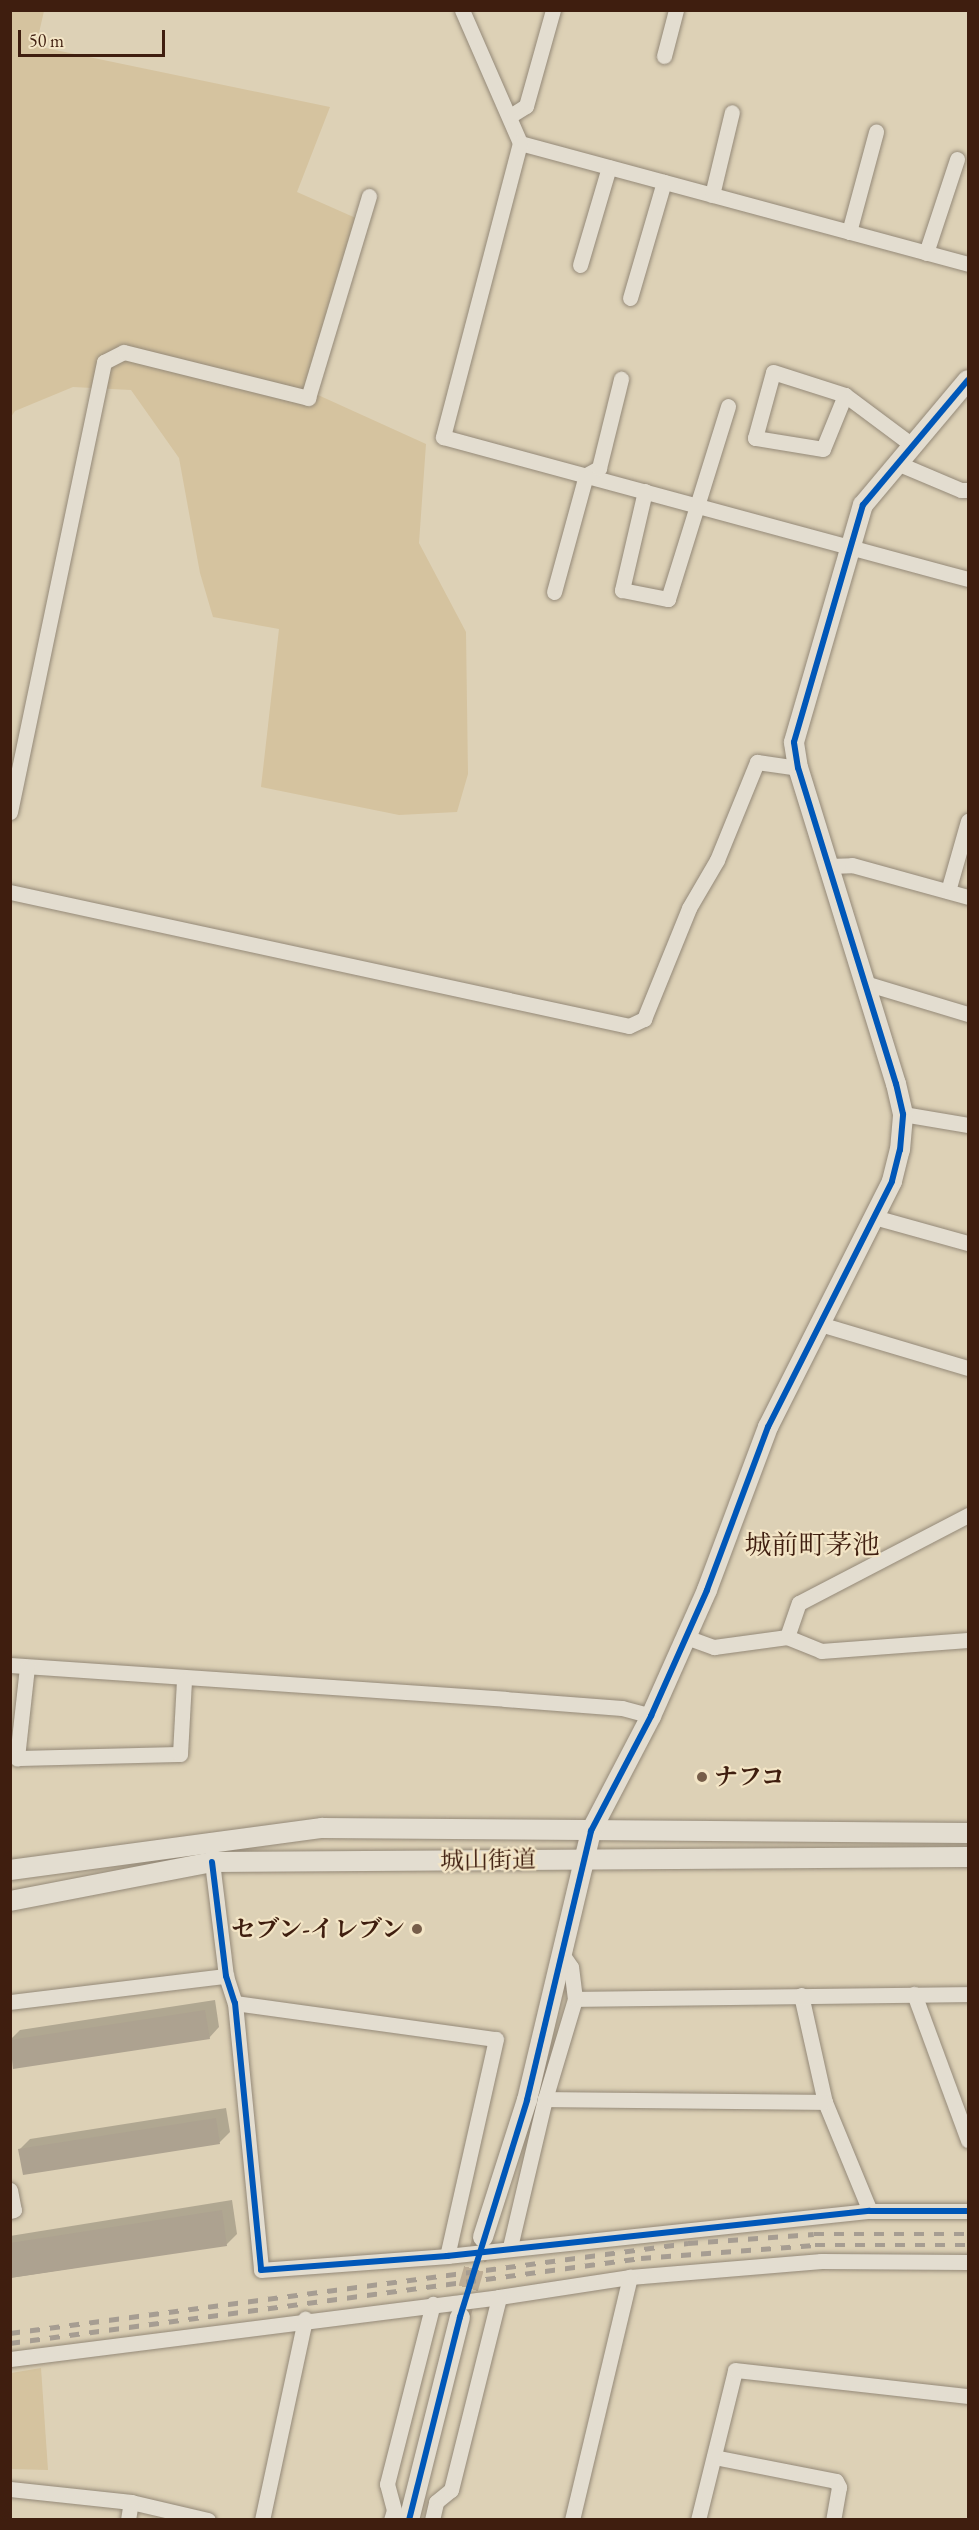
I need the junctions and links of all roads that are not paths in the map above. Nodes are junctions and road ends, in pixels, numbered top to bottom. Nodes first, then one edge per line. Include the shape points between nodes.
1 (462, 10) edge
2 (553, 10) edge
3 (676, 10) edge
4 (664, 56) dead end
5 (732, 112) dead end
6 (510, 116) junction
7 (876, 132) dead end
8 (520, 143) junction
9 (957, 159) dead end
10 (609, 167) junction
11 (664, 182) junction
12 (712, 195) junction
13 (369, 196) dead end
14 (849, 232) junction
15 (926, 253) junction
16 (969, 264) edge
17 (580, 266) dead end
18 (630, 298) dead end
19 (621, 379) dead end
20 (969, 380) edge
21 (845, 395) junction
22 (728, 406) dead end
23 (912, 445) junction
24 (897, 463) junction
25 (586, 475) junction
26 (969, 490) edge
27 (645, 491) junction
28 (699, 505) junction
29 (850, 546) junction
30 (969, 579) edge
31 (554, 592) dead end
32 (798, 768) junction
33 (10, 812) edge
34 (969, 821) edge
35 (828, 866) junction
36 (948, 891) junction
37 (10, 892) edge
38 (969, 897) edge
39 (865, 983) junction
40 (969, 1014) edge
41 (903, 1114) junction
42 (969, 1125) edge
43 (874, 1216) junction
44 (969, 1243) edge
45 (820, 1324) junction
46 (969, 1368) edge
47 (969, 1515) edge
48 (686, 1637) junction
49 (787, 1637) junction
50 (969, 1640) edge
51 (10, 1665) edge
52 (27, 1667) junction
53 (184, 1680) junction
54 (651, 1716) junction
55 (591, 1831) junction
56 (969, 1833) edge
57 (969, 1857) edge
58 (585, 1859) junction
59 (212, 1862) junction
60 (10, 1870) edge
61 (10, 1901) edge
62 (564, 1957) junction
63 (226, 1976) junction
64 (914, 1994) junction
65 (969, 1994) edge
66 (801, 1995) junction
67 (574, 1999) junction
68 (10, 2002) edge
69 (235, 2003) junction
70 (545, 2099) junction
71 (825, 2102) junction
72 (969, 2140) edge
73 (10, 2190) edge
74 (10, 2211) edge
75 (870, 2211) junction
76 (969, 2211) edge
77 (483, 2237) tunnel mouth
78 (510, 2247) junction
79 (447, 2256) junction
80 (969, 2262) edge
81 (630, 2277) junction
82 (499, 2297) junction
83 (433, 2304) junction
84 (460, 2317) tunnel mouth
85 (305, 2319) junction
86 (10, 2359) edge
87 (969, 2396) edge
88 (714, 2457) junction
89 (10, 2489) edge
90 (131, 2502) junction
91 (128, 2520) edge
92 (208, 2520) edge
93 (262, 2520) edge
94 (391, 2520) edge
95 (409, 2520) edge
96 (432, 2520) edge
97 (572, 2520) edge
98 (698, 2520) edge
99 (833, 2520) edge

1 - 6 street
2 - 6 street via 526,106
3 - 4 street
5 - 12 street
6 - 8 street
7 - 14 street
8 - 10 street
8 - 25 street via 443,437
9 - 15 street
10 - 11 street
10 - 17 street
11 - 12 street
11 - 18 street
12 - 14 street
13 - 33 street via 308,398 124,352 104,362
14 - 15 street
15 - 16 street
19 - 25 street via 599,468
20 - 23 street
21 - 21 street via 773,372 755,438 823,449
21 - 23 street
22 - 28 street
23 - 24 street
24 - 26 street
24 - 29 street via 863,505
25 - 27 street
25 - 31 street
27 - 28 street
27 - 28 street via 622,590 668,599
28 - 29 street
29 - 30 street
29 - 32 street via 794,742
32 - 35 street
32 - 37 street via 757,762 717,860 688,908 644,1019 629,1026
34 - 36 street
35 - 36 street via 852,865
35 - 39 street
36 - 38 street
39 - 40 street
39 - 41 street
41 - 42 street
41 - 43 street via 892,1181
43 - 44 street
43 - 45 street
45 - 46 street
45 - 48 street via 768,1427
47 - 49 street via 799,1603
48 - 49 street via 714,1647
48 - 54 street
49 - 50 street via 820,1651
51 - 52 street
52 - 53 street
52 - 53 street via 17,1758 180,1754
53 - 54 street via 622,1708
54 - 55 street
55 - 56 street, 城山街道
55 - 58 street
55 - 60 street, 城山街道 via 322,1828
57 - 58 street, 城山街道
58 - 59 street, 城山街道
58 - 62 street
59 - 61 street, 城山街道
59 - 63 street
62 - 67 street via 571,1967
62 - 77 street via 526,2100
63 - 68 street
63 - 69 street
64 - 65 street
64 - 66 street
64 - 72 street
66 - 67 street
66 - 71 street
67 - 70 street
69 - 79 street via 261,2270
69 - 79 street via 496,2039
70 - 71 street
70 - 78 street
71 - 75 street
73 - 74 street via 14,2210
75 - 76 street
75 - 78 street
78 - 79 street
80 - 81 street via 821,2261
81 - 82 street
81 - 97 street
82 - 83 street
82 - 96 street via 451,2490 436,2502
83 - 85 street
83 - 94 street via 387,2484 394,2510
84 - 95 street
85 - 86 street
85 - 93 street
87 - 88 street via 735,2370
88 - 98 street
88 - 99 street via 836,2481 839,2487
89 - 90 street
90 - 91 street
90 - 92 street

